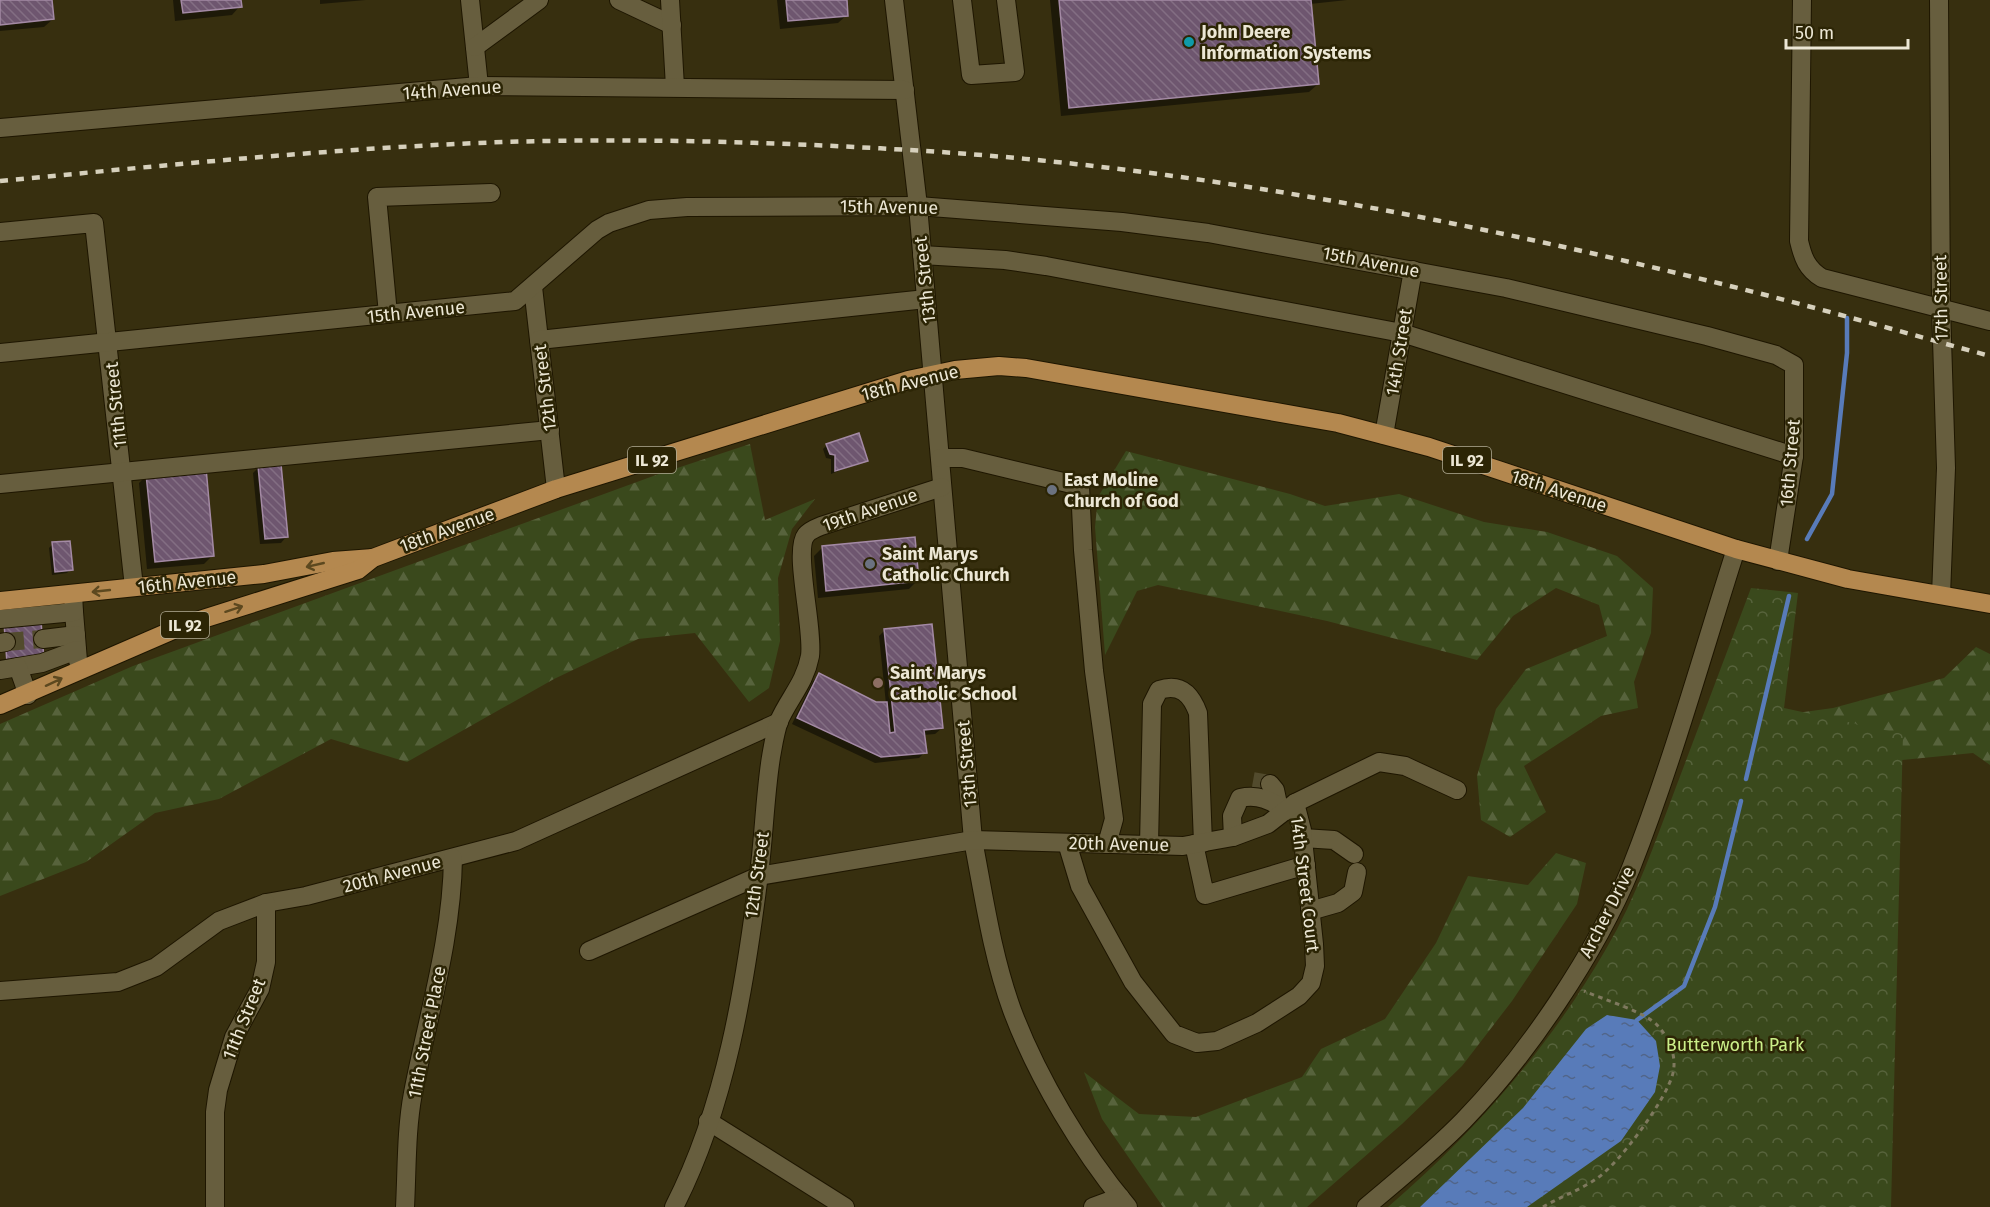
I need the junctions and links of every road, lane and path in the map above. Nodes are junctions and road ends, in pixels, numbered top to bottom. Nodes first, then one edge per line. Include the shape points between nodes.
1 (471, 0) edge
2 (539, 0) edge
3 (619, 0) edge
4 (670, 0) edge
5 (894, 0) edge
6 (962, 0) edge
7 (1006, 0) edge
8 (1802, 0) edge
9 (1940, 0) edge
10 (672, 25) junction
11 (475, 47) junction
12 (479, 87) junction
13 (675, 87) junction
14 (905, 90) junction
15 (0, 128) edge
16 (490, 193) dead end
17 (918, 206) junction
18 (0, 232) edge
19 (922, 255) junction
20 (1413, 270) junction
21 (533, 286) junction
22 (927, 299) junction
23 (1941, 307) junction
24 (388, 314) junction
25 (1990, 321) edge
26 (1402, 333) junction
27 (539, 340) junction
28 (109, 342) junction
29 (0, 353) edge
30 (1794, 365) joint
31 (934, 374) junction
32 (550, 430) junction
33 (1384, 435) junction
34 (1794, 456) junction
35 (940, 458) junction
36 (123, 472) junction
37 (0, 484) edge
38 (942, 487) junction
39 (556, 489) junction
40 (802, 542) joint
41 (1736, 549) junction
42 (373, 558) junction
43 (1778, 561) junction
44 (134, 587) junction
45 (1941, 595) junction
46 (0, 601) edge
47 (73, 603) junction
48 (1990, 604) edge
49 (0, 618) edge
50 (43, 639) tunnel mouth
51 (77, 642) junction
52 (9, 669) edge
53 (80, 670) junction
54 (28, 695) junction
55 (0, 705) edge
56 (779, 722) junction
57 (1457, 790) dead end
58 (1240, 798) junction
59 (1286, 806) junction
60 (1233, 837) junction
61 (1303, 838) junction
62 (973, 840) junction
63 (1067, 843) junction
64 (1107, 844) junction
65 (1198, 844) junction
66 (1149, 845) junction
67 (453, 858) junction
68 (1306, 866) junction
69 (759, 876) junction
70 (266, 903) junction
71 (1310, 911) junction
72 (589, 951) dead end
73 (1568, 984) junction
74 (0, 991) edge
75 (708, 1120) junction
76 (1124, 1202) edge
77 (215, 1207) edge
78 (405, 1207) edge
79 (674, 1207) edge
80 (845, 1207) edge
81 (1093, 1207) edge
82 (1366, 1207) edge
83 (1543, 1207) edge

1 - 11 street
2 - 11 street
3 - 10 street
4 - 10 street
5 - 14 street, 13th Street
6 - 7 street via 971,75 1015,72
8 - 23 street via 1799,242 1803,257 1811,272 1822,278
9 - 23 street, 17th Street
10 - 13 street
11 - 12 street
12 - 13 street, 14th Avenue
12 - 15 street, 14th Avenue
13 - 14 street, 14th Avenue
14 - 17 street, 13th Street
16 - 24 street via 377,197
17 - 19 street, 13th Street
17 - 20 street, 15th Avenue via 1208,233
17 - 21 street, 15th Avenue via 649,210 597,230
18 - 28 street, 11th Street via 94,223
19 - 22 street, 13th Street
19 - 26 street via 1046,266
20 - 26 street, 14th Street
20 - 30 street, 15th Avenue via 1707,336 1776,355
21 - 24 street, 15th Avenue via 515,301
21 - 27 street, 12th Street
22 - 27 street
22 - 31 street, 13th Street
23 - 25 street
23 - 45 street, 17th Street via 1946,468
24 - 28 street, 15th Avenue
26 - 33 street, 14th Street
26 - 34 street
27 - 32 street, 12th Street
28 - 29 street, 15th Avenue
28 - 36 street, 11th Street
30 - 34 street, 16th Street
31 - 33 main road, 18th Avenue / IL 92 via 999,366 1037,370 1338,423
31 - 35 street, 13th Street
31 - 39 main road, 18th Avenue / IL 92
32 - 36 street
32 - 39 street, 12th Street
33 - 41 main road, 18th Avenue / IL 92
34 - 43 street, 16th Street
35 - 38 street, 13th Street
35 - 64 street via 963,458 1080,486 1094,671 1114,819
36 - 37 street
36 - 44 street, 11th Street
38 - 40 street, 19th Avenue via 821,526
38 - 62 street, 13th Street
39 - 42 main road, 18th Avenue / IL 92
40 - 56 street, 12th Street via 809,658 797,693
41 - 43 main road, 18th Avenue / IL 92
41 - 73 street, Archer Drive via 1630,869
42 -> 44 main road, 16th Avenue / IL 92
53 -> 42 main road, 18th Avenue / IL 92 via 187,624 358,570
43 - 45 main road, 18th Avenue / IL 92 via 1848,579
44 -> 47 main road, 16th Avenue / IL 92
45 - 48 main road, 18th Avenue / IL 92
46 - 47 main road, 16th Avenue / IL 92
47 - 49 street
47 - 51 street
50 - 51 street
51 - 52 street via 42,663
51 - 53 street
52 - 54 street
54 -> 53 main road, 18th Avenue / IL 92
54 - 55 main road, 18th Avenue / IL 92
56 - 67 street, 20th Avenue via 542,831
56 - 69 street, 12th Street via 771,759
57 - 59 street, 20th Avenue via 1405,766 1379,762
58 - 59 street via 1253,795
58 - 59 street, 14th Street Court via 1261,783 1275,790
58 - 60 street via 1232,816
59 - 60 street, 20th Avenue via 1268,824
59 - 61 street, 14th Street Court
60 - 65 street, 20th Avenue
61 - 68 street, 14th Street Court
61 - 71 street via 1334,840 1356,863 1353,892 1338,903
62 - 63 street, 20th Avenue
62 - 69 street, 20th Avenue
62 - 76 street, 13th Street via 991,937 1012,1010 1054,1097
63 - 64 street, 20th Avenue
63 - 71 street, 14th Street Court via 1080,886 1133,982 1174,1034 1187,1041 1217,1041 1239,1033 1299,996 1311,983 1315,966
64 - 66 street, 20th Avenue
65 - 66 street, 20th Avenue
65 - 66 street via 1198,713 1184,691 1167,688 1159,690 1152,704
65 - 68 street via 1205,896
67 - 70 street, 20th Avenue
67 - 78 street, 11th Street Place via 438,979 413,1096
68 - 71 street, 14th Street Court
69 - 72 street, 20th Avenue
69 - 75 street, 12th Street via 733,1039
70 - 74 street, 20th Avenue via 219,921 156,967 118,982
70 - 77 street, 11th Street via 266,962 260,989 234,1037 218,1090
73 - 82 street, Archer Drive via 1498,1081 1465,1119
73 - 83 path via 1657,1025 1674,1057 1673,1072 1660,1102 1616,1161 1597,1179
75 - 79 street, 12th Street via 691,1173
75 - 80 street
76 - 81 street

